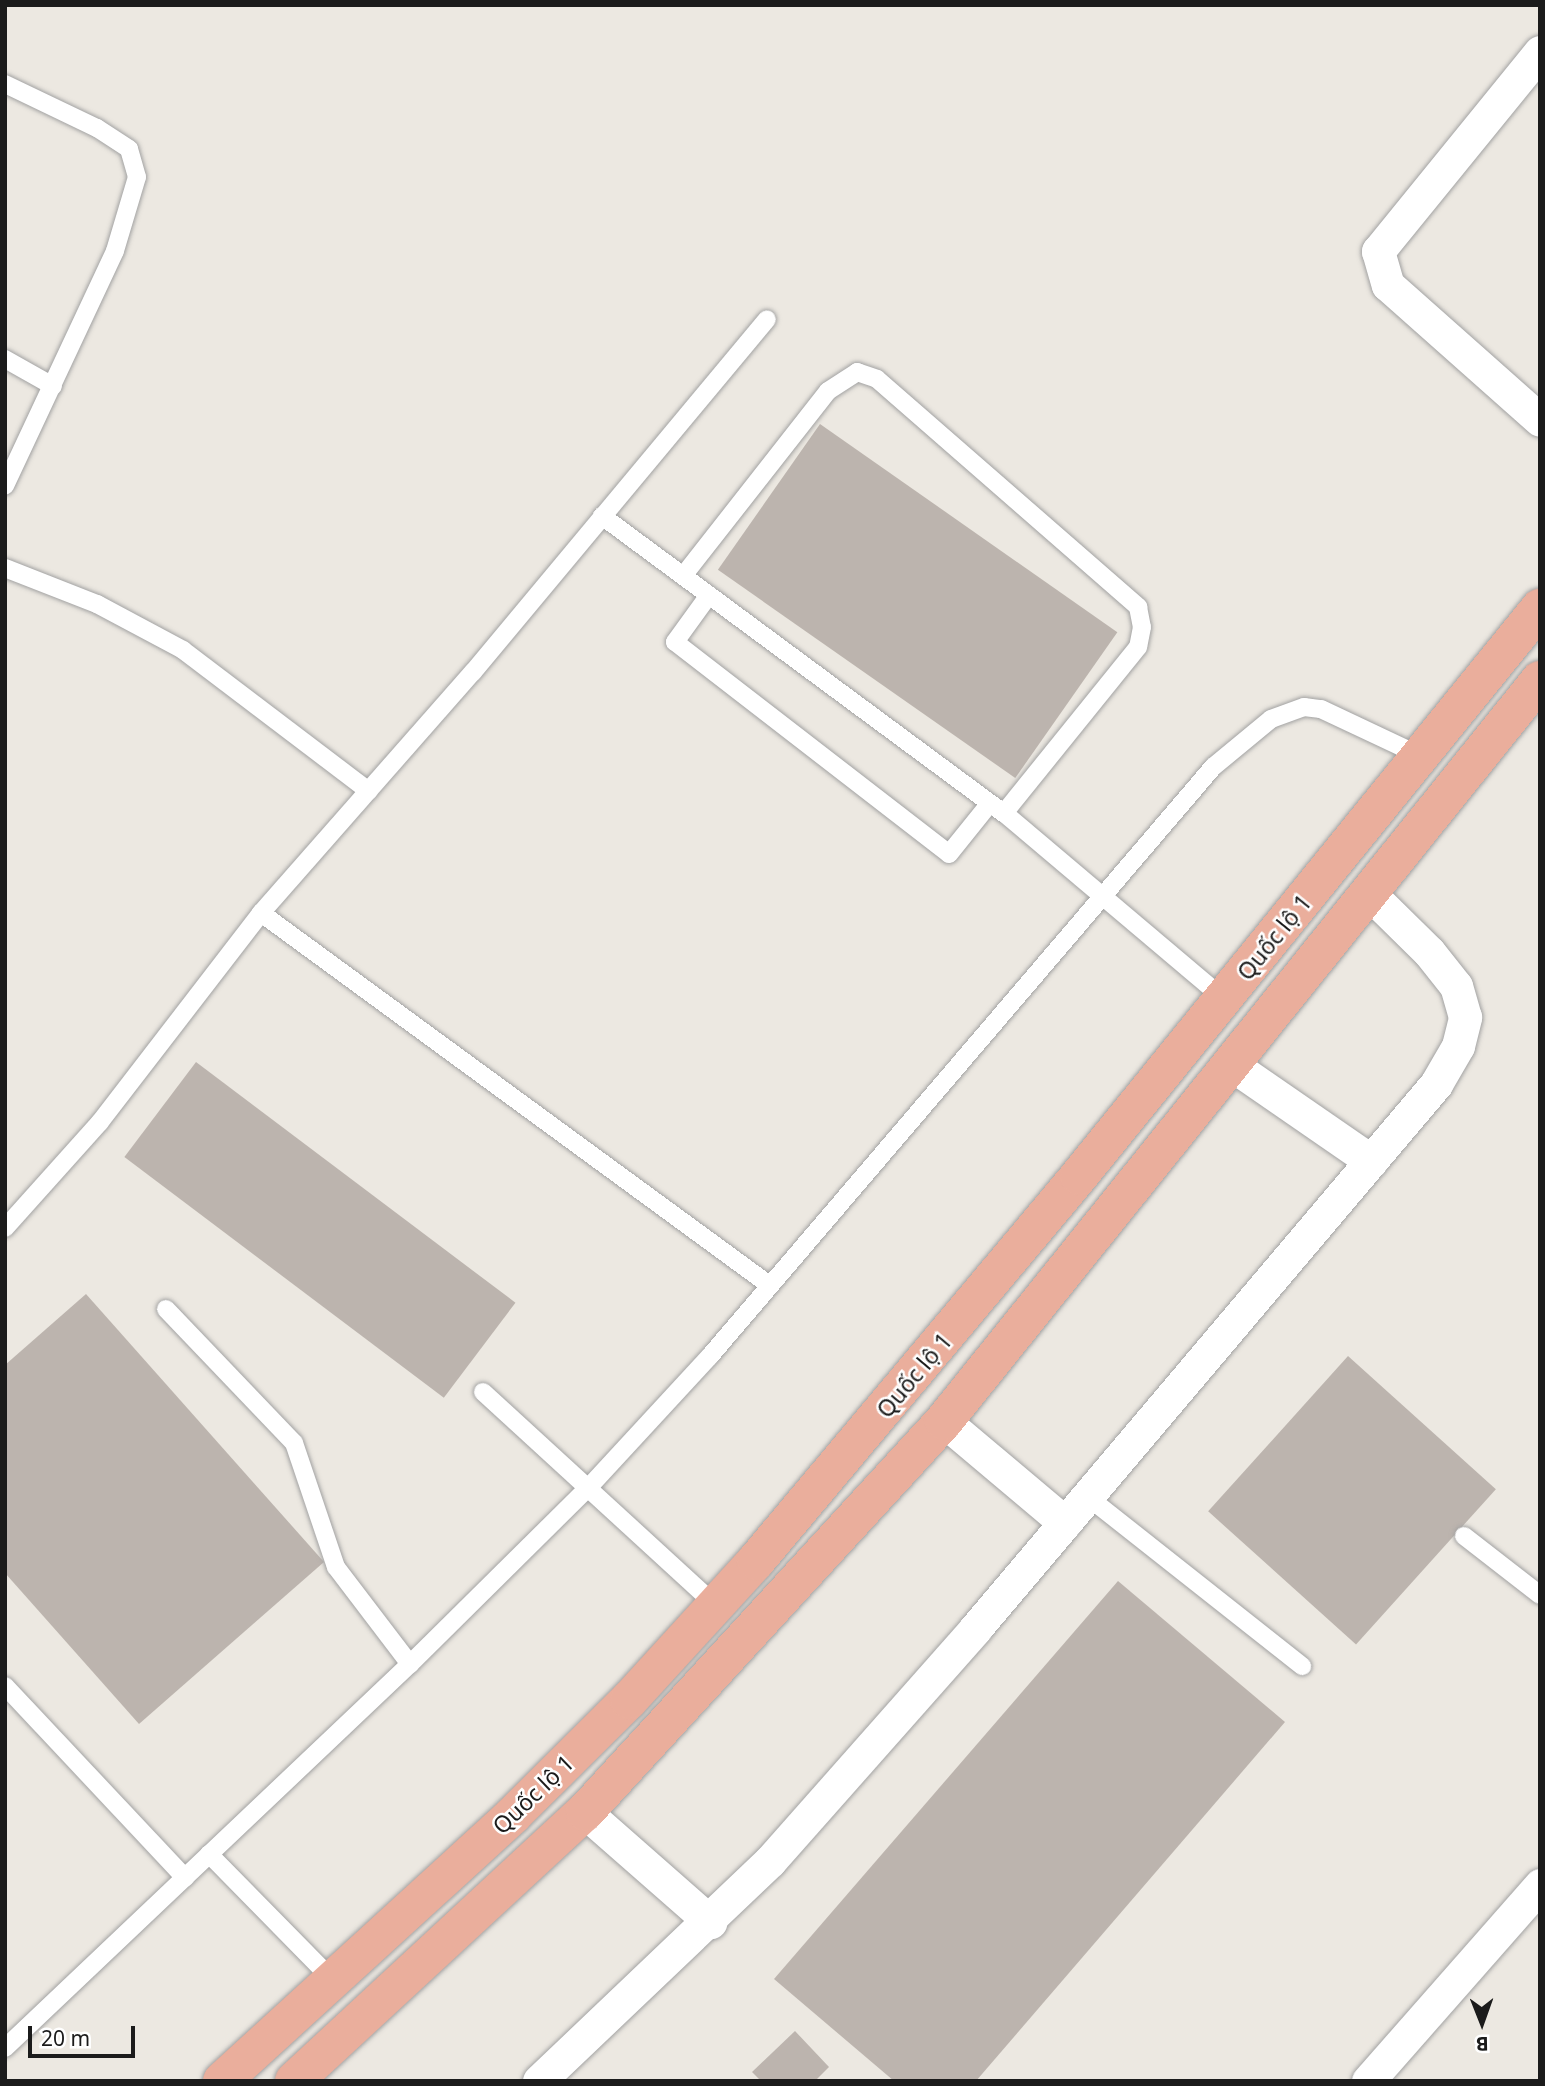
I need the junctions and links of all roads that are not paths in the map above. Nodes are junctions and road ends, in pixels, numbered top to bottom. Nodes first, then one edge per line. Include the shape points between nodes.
1 (1540, 52) edge
2 (5, 85) edge
3 (767, 319) dead end
4 (5, 359) edge
5 (53, 386) junction
6 (1540, 420) edge
7 (5, 486) edge
8 (602, 516) junction
9 (5, 568) edge
10 (683, 576) junction
11 (709, 595) junction
12 (1540, 608) edge
13 (1540, 680) edge
14 (1421, 757) junction
15 (369, 791) junction
16 (997, 808) junction
17 (1370, 894) junction
18 (1102, 896) junction
19 (261, 913) junction
20 (1224, 999) junction
21 (1232, 1065) junction
22 (1371, 1161) junction
23 (5, 1228) edge
24 (768, 1284) junction
25 (166, 1309) dead end
26 (483, 1392) dead end
27 (944, 1421) junction
28 (589, 1487) junction
29 (1088, 1497) junction
30 (1065, 1523) junction
31 (1464, 1536) dead end
32 (1540, 1595) edge
33 (713, 1604) junction
34 (410, 1664) junction
35 (1302, 1666) dead end
36 (5, 1686) edge
37 (585, 1812) junction
38 (209, 1854) junction
39 (185, 1878) junction
40 (1540, 1885) edge
41 (710, 1922) junction
42 (332, 1979) junction
43 (5, 2048) edge
44 (300, 2079) edge
45 (222, 2081) edge
46 (539, 2081) edge
47 (1367, 2081) edge

1 - 6 street via 1378,251 1388,285
2 - 5 lane via 97,128 129,149 137,177 115,251
3 - 8 lane
4 - 5 lane
5 - 7 lane
8 - 10 lane
8 - 15 lane
9 - 15 lane via 97,604 183,650
10 - 11 lane
10 - 16 lane via 828,391 857,372 877,379 1138,607 1142,626 1138,647
11 - 16 lane
11 - 16 lane via 675,642 949,854
12 - 14 highway, Quốc lộ 1
13 - 17 highway, Quốc lộ 1
14 - 18 lane via 1321,709 1286,711 1213,766
14 - 20 highway, Quốc lộ 1
15 - 19 lane
16 - 18 lane
17 - 21 highway, Quốc lộ 1
17 - 22 street via 1456,986 1465,1017 1458,1046 1436,1084
18 - 20 lane
18 - 24 lane
19 - 23 lane via 100,1122
19 - 24 lane
20 - 33 highway, Quốc lộ 1 via 827,1479
21 - 22 street
21 - 27 highway, Quốc lộ 1
22 - 29 street
24 - 28 lane via 710,1356
25 - 34 lane via 294,1443 336,1567
26 - 28 lane
27 - 30 street
27 - 37 highway, Quốc lộ 1
28 - 33 lane
28 - 34 lane
29 - 30 street
29 - 35 lane
30 - 41 street via 822,1802
31 - 32 lane
33 - 42 highway, Quốc lộ 1 via 570,1759
34 - 38 lane
36 - 39 lane
37 - 41 street
37 - 44 highway, Quốc lộ 1
38 - 39 lane
38 - 42 lane
39 - 43 lane
40 - 47 street
41 - 46 street
42 - 45 highway, Quốc lộ 1

